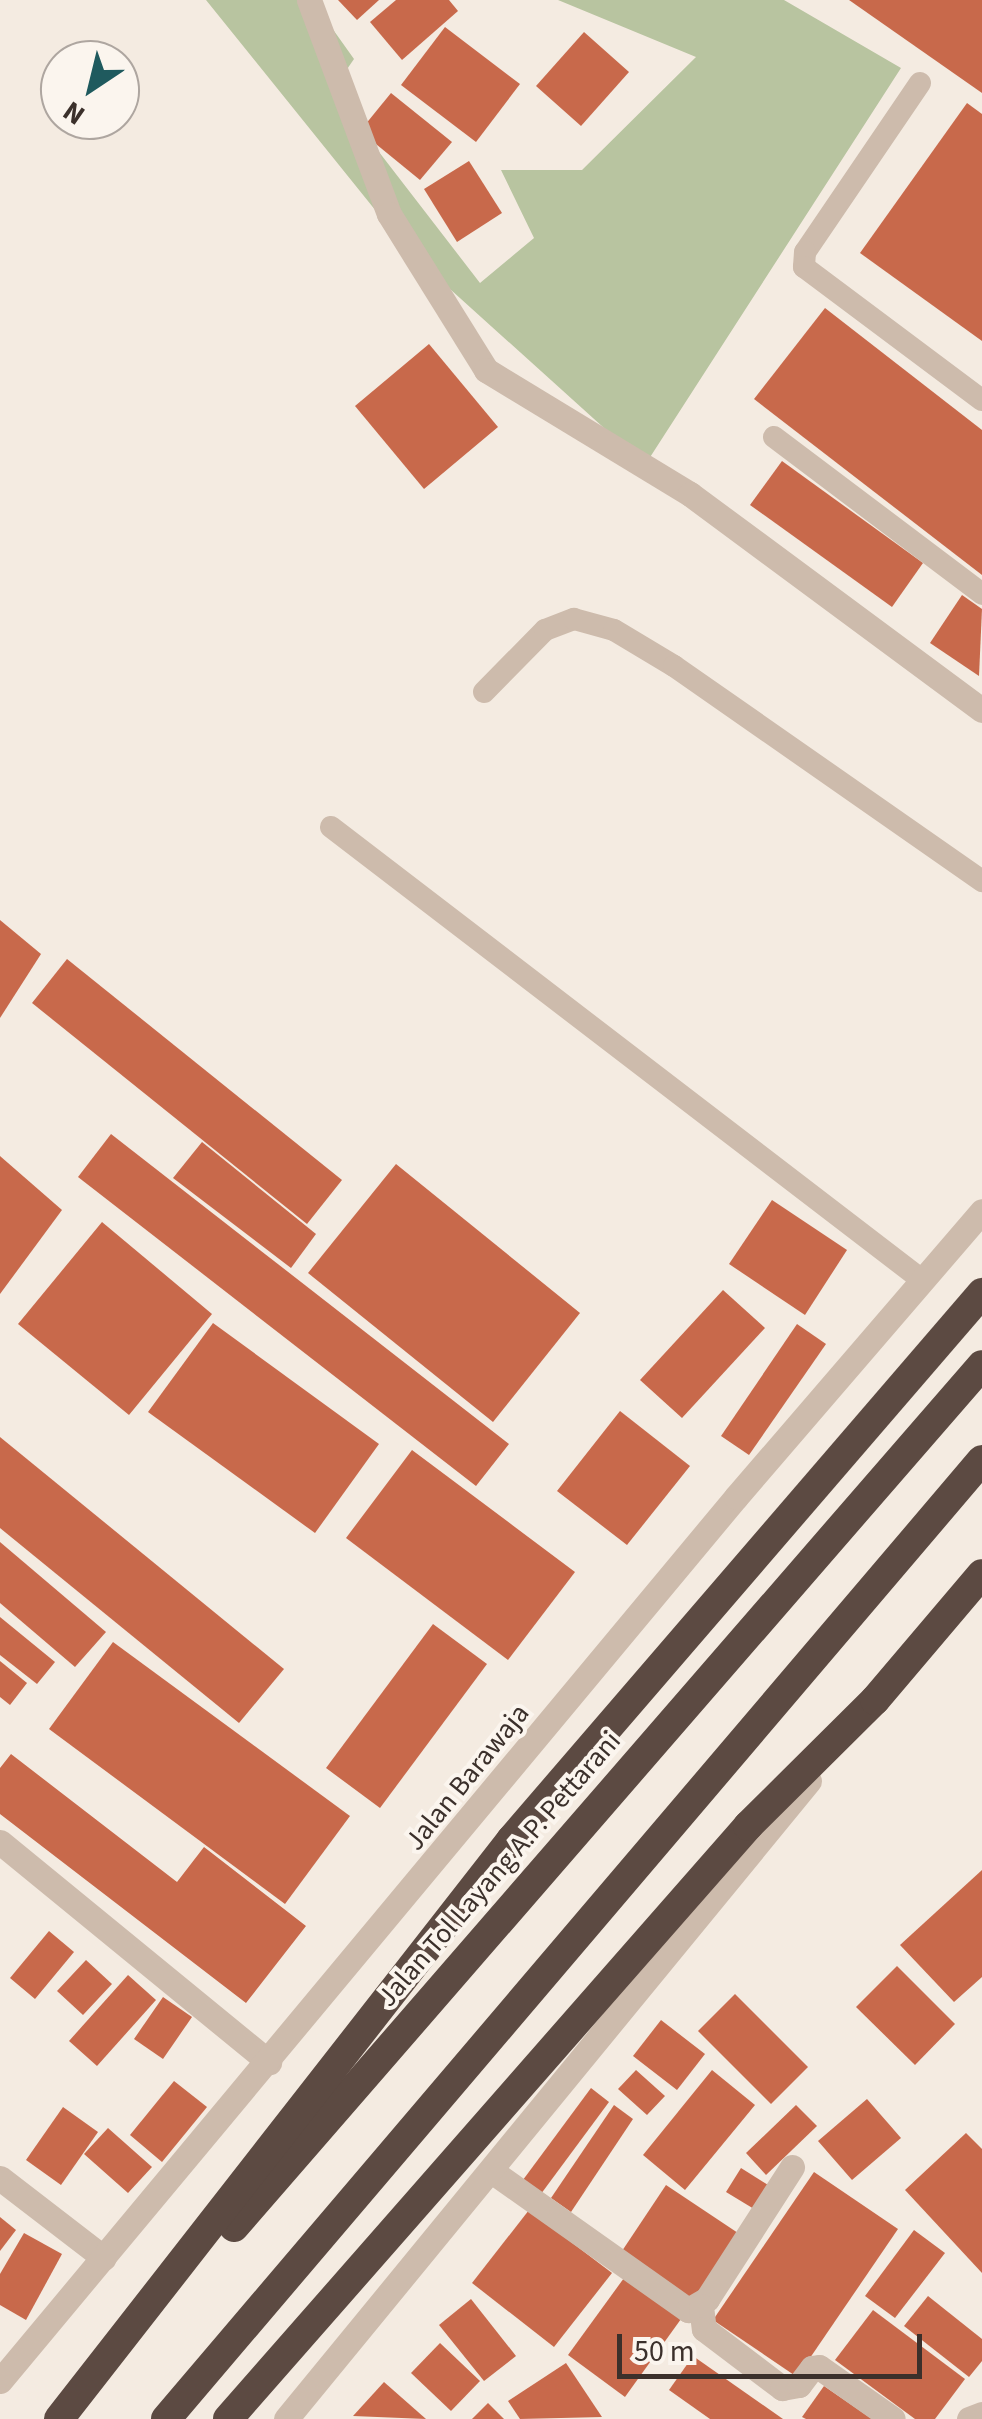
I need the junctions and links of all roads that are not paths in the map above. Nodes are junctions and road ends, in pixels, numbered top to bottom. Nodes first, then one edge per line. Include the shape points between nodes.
1 (308, 0) edge
2 (920, 83) dead end
3 (982, 400) edge
4 (774, 437) dead end
5 (982, 594) edge
6 (484, 692) dead end
7 (982, 710) edge
8 (332, 827) dead end
9 (982, 881) edge
10 (982, 1211) edge
11 (922, 1280) junction
12 (982, 1293) edge
13 (982, 1365) edge
14 (982, 1460) edge
15 (982, 1574) edge
16 (876, 1700) junction
17 (0, 1842) edge
18 (269, 2062) junction
19 (792, 2167) dead end
20 (493, 2172) junction
21 (0, 2178) edge
22 (104, 2258) junction
23 (700, 2306) junction
24 (0, 2381) edge
25 (982, 2414) edge
26 (298, 2415) edge
27 (59, 2419) edge
28 (69, 2419) edge
29 (166, 2419) edge
30 (228, 2419) edge
31 (893, 2419) edge
32 (969, 2419) edge

1 - 7 street via 389,214 486,370 690,494
2 - 3 lane via 806,252 804,267
4 - 5 lane
6 - 9 lane via 544,630 574,620 614,630
8 - 11 lane
10 - 11 street, Jalan Barawaja
11 - 18 street, Jalan Barawaja
12 - 27 highway via 511,1840
13 - 28 highway, Jalan Tol Layang A.P. Pettarani
14 - 29 highway
15 - 16 highway
16 - 20 street
16 - 30 highway via 748,1826
17 - 18 street
18 - 22 street, Jalan Barawaja
19 - 23 street
20 - 23 street via 680,2308
20 - 26 street
21 - 22 street
22 - 24 street, Jalan Barawaja
23 - 31 street via 704,2329 782,2388 795,2388 819,2367
25 - 32 street

